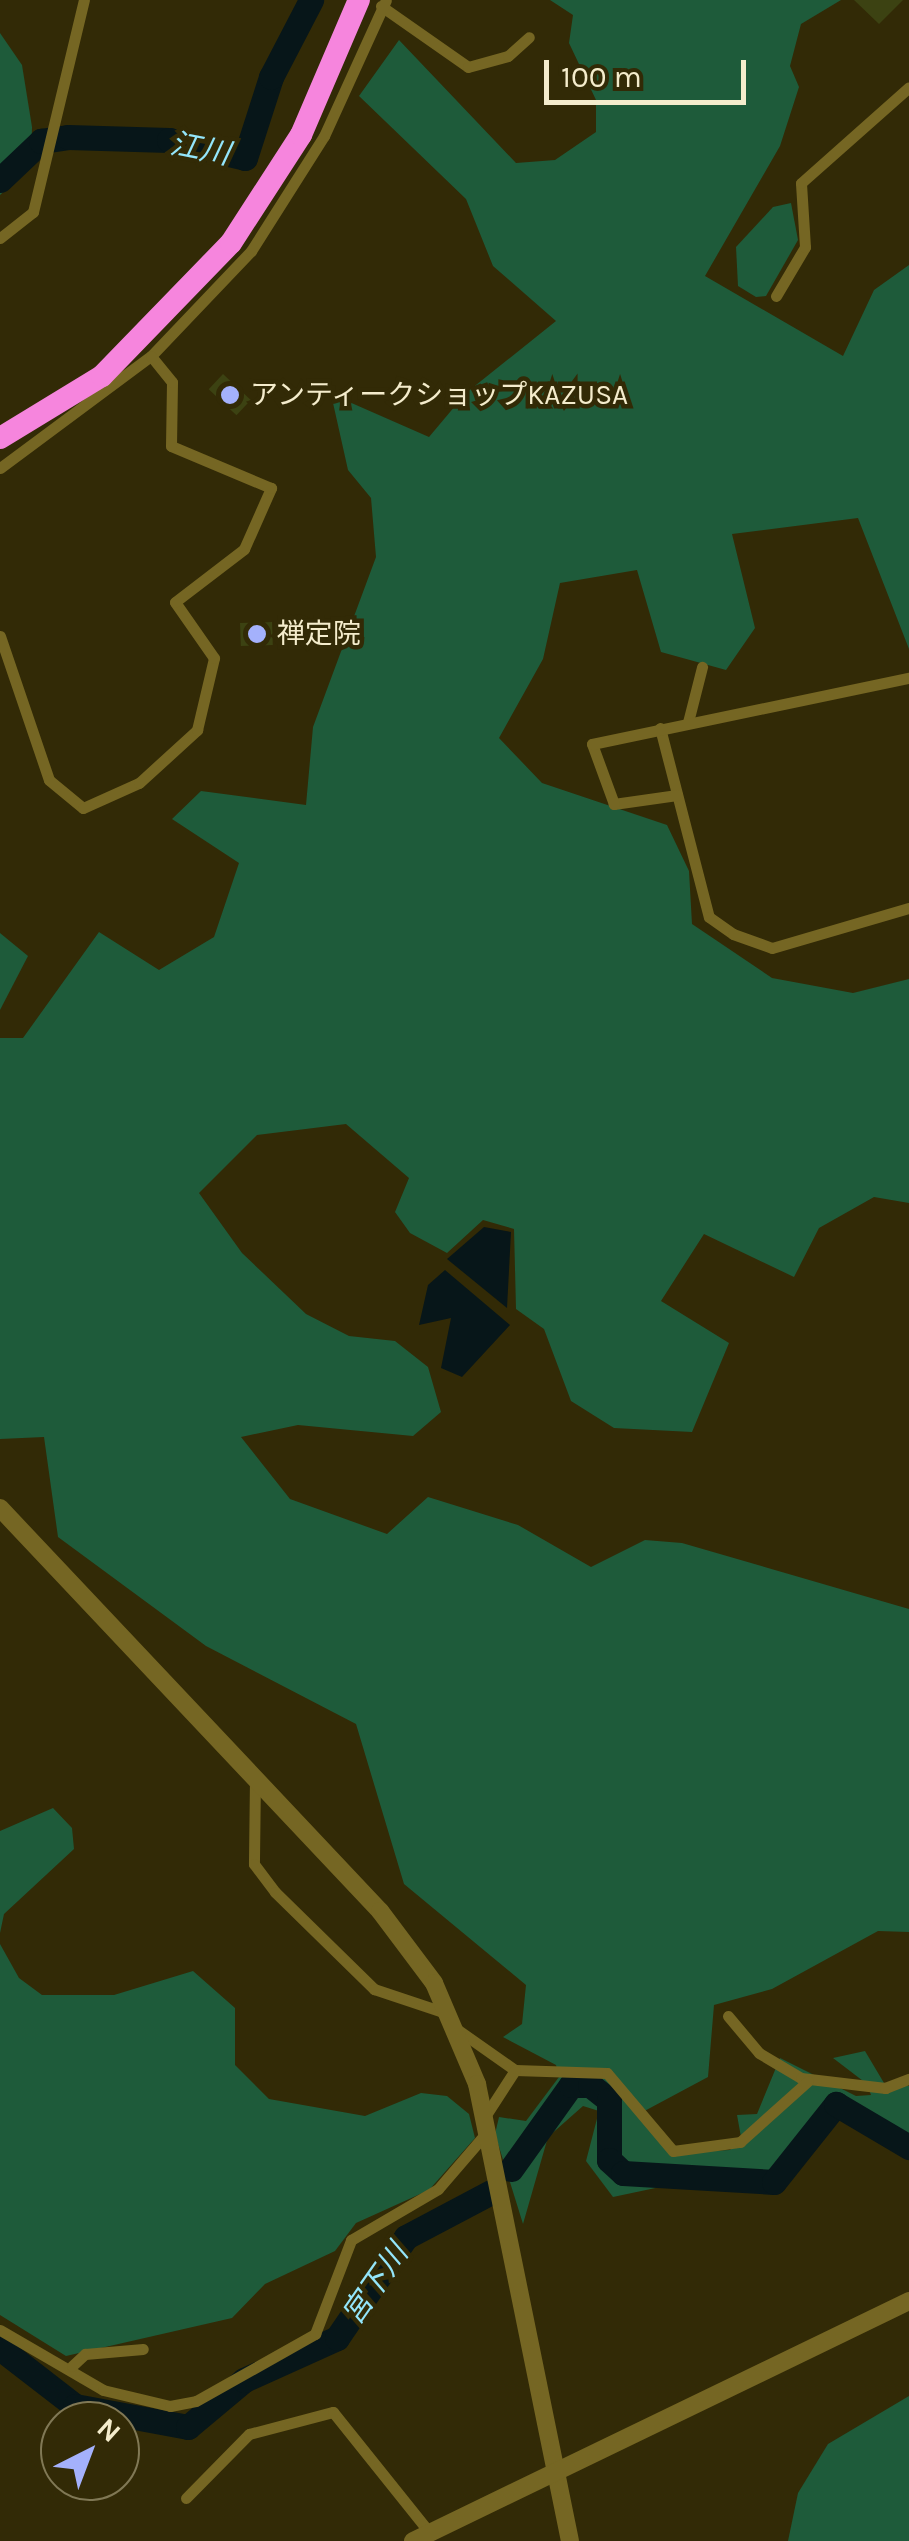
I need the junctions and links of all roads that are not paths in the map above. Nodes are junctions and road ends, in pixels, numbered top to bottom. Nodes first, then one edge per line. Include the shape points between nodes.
1 (84, 0) edge
2 (375, 2) edge
3 (529, 37) dead end
4 (909, 87) edge
5 (0, 238) edge
6 (776, 296) dead end
7 (151, 356) junction
8 (0, 438) edge
9 (0, 468) edge
10 (0, 636) edge
11 (702, 667) dead end
12 (909, 678) edge
13 (688, 722) junction
14 (660, 728) junction
15 (677, 795) junction
16 (909, 908) edge
17 (0, 1508) edge
18 (255, 1778) junction
19 (728, 2016) dead end
20 (454, 2022) junction
21 (515, 2070) junction
22 (909, 2079) edge
23 (808, 2080) junction
24 (486, 2125) junction
25 (909, 2302) edge
26 (0, 2330) edge
27 (143, 2349) dead end
28 (72, 2366) junction
29 (553, 2471) junction
30 (186, 2498) dead end
31 (422, 2537) edge
32 (570, 2541) edge

1 - 5 street via 32,212
2 - 3 street via 468,68 508,56
2 - 7 street via 330,124 274,218
2 - 8 highway via 302,135 231,242 102,376
4 - 6 street via 801,182 805,247
7 - 9 street
7 - 10 street via 172,382 171,446 272,488 235,560 194,580 175,602 214,658 197,730 139,783 83,808 49,780
11 - 13 street
12 - 13 street
13 - 14 street
14 - 15 street
14 - 15 street via 592,744 604,794 622,806
15 - 16 street via 709,917 752,945 772,948
17 - 18 street
18 - 20 street via 412,1948
18 - 20 street via 254,1864 275,1892 374,1989
19 - 23 street via 775,2066
20 - 21 street
20 - 24 street
21 - 23 street via 607,2073 674,2150 740,2142
21 - 24 street
22 - 23 street via 886,2088
24 - 28 street via 438,2190 351,2240 322,2323 290,2354 252,2362 196,2401 170,2406 103,2390
24 - 29 street
25 - 29 street
26 - 28 street
27 - 28 street via 85,2354
29 - 31 street
29 - 32 street
30 - 31 street via 249,2434 333,2412

